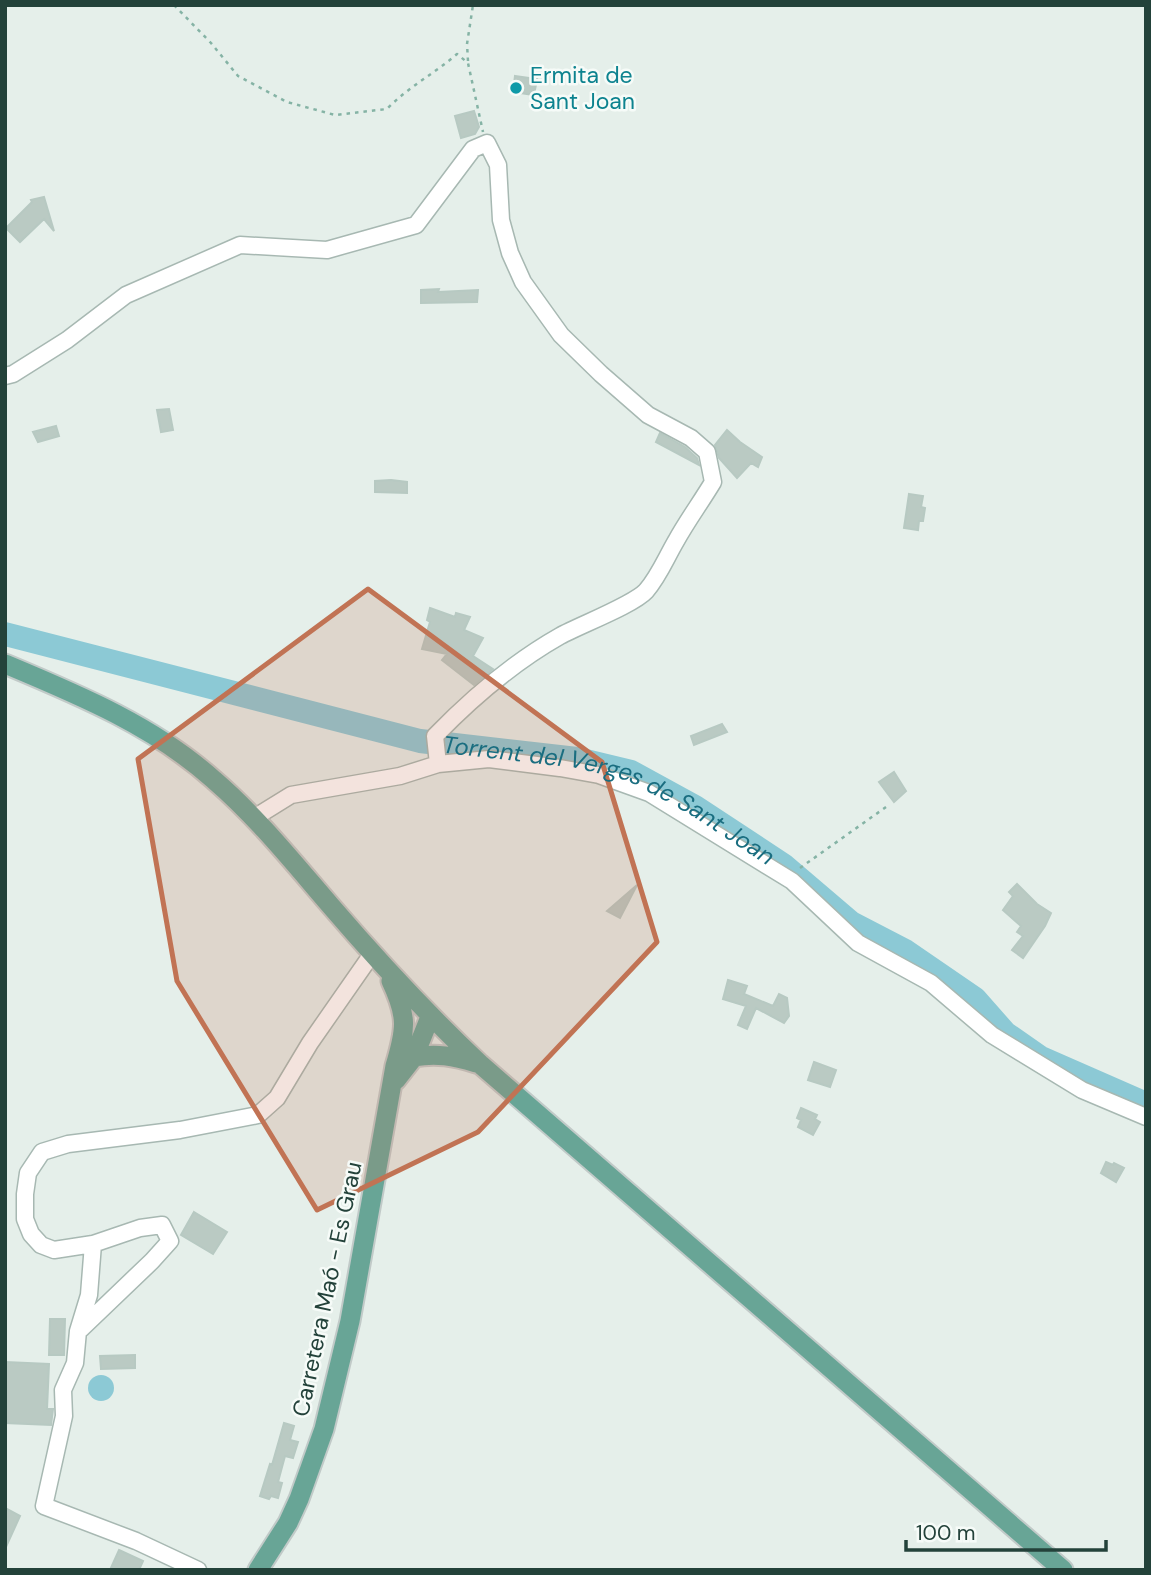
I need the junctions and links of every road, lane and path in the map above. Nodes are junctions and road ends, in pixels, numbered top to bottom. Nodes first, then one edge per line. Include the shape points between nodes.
1 (174, 5) edge
2 (473, 5) edge
3 (468, 63) junction
4 (487, 143) junction
5 (5, 376) edge
6 (5, 664) edge
7 (436, 749) junction
8 (886, 807) dead end
9 (254, 818) junction
10 (802, 867) dead end
11 (379, 961) junction
12 (430, 1017) junction
13 (408, 1049) junction
14 (480, 1064) junction
15 (1146, 1117) edge
16 (93, 1244) junction
17 (78, 1331) junction
18 (198, 1570) edge
19 (258, 1570) edge
20 (1063, 1570) edge

1 - 3 path via 238,76 287,102 335,115 387,109 457,54
2 - 3 path
3 - 4 path
4 - 5 street via 473,149 416,225 327,250 240,246 126,295 67,340
4 - 7 street via 498,165 501,220 523,282 561,335 601,373 648,415 707,452 713,482 644,594 527,658 463,707
6 - 9 main road via 149,732 214,779
7 - 9 street via 400,776 291,795
7 - 15 street via 599,775 649,793 792,881 858,943 931,983 992,1035 1082,1090
8 - 10 path
9 - 11 main road
11 - 12 main road
11 - 13 main road via 401,1001
11 - 16 street via 310,1043 277,1098 258,1115 68,1144 42,1153 28,1173 24,1194 24,1219 30,1234 54,1250
12 - 13 main road
12 - 14 main road
13 - 14 main road
13 - 19 main road, Carretera Maó - Es Grau via 392,1087 350,1321 324,1430 293,1511
14 - 20 main road
16 - 17 street via 89,1295
16 - 17 street via 162,1225 170,1241
17 - 18 street via 75,1363 63,1390 64,1416 44,1507

